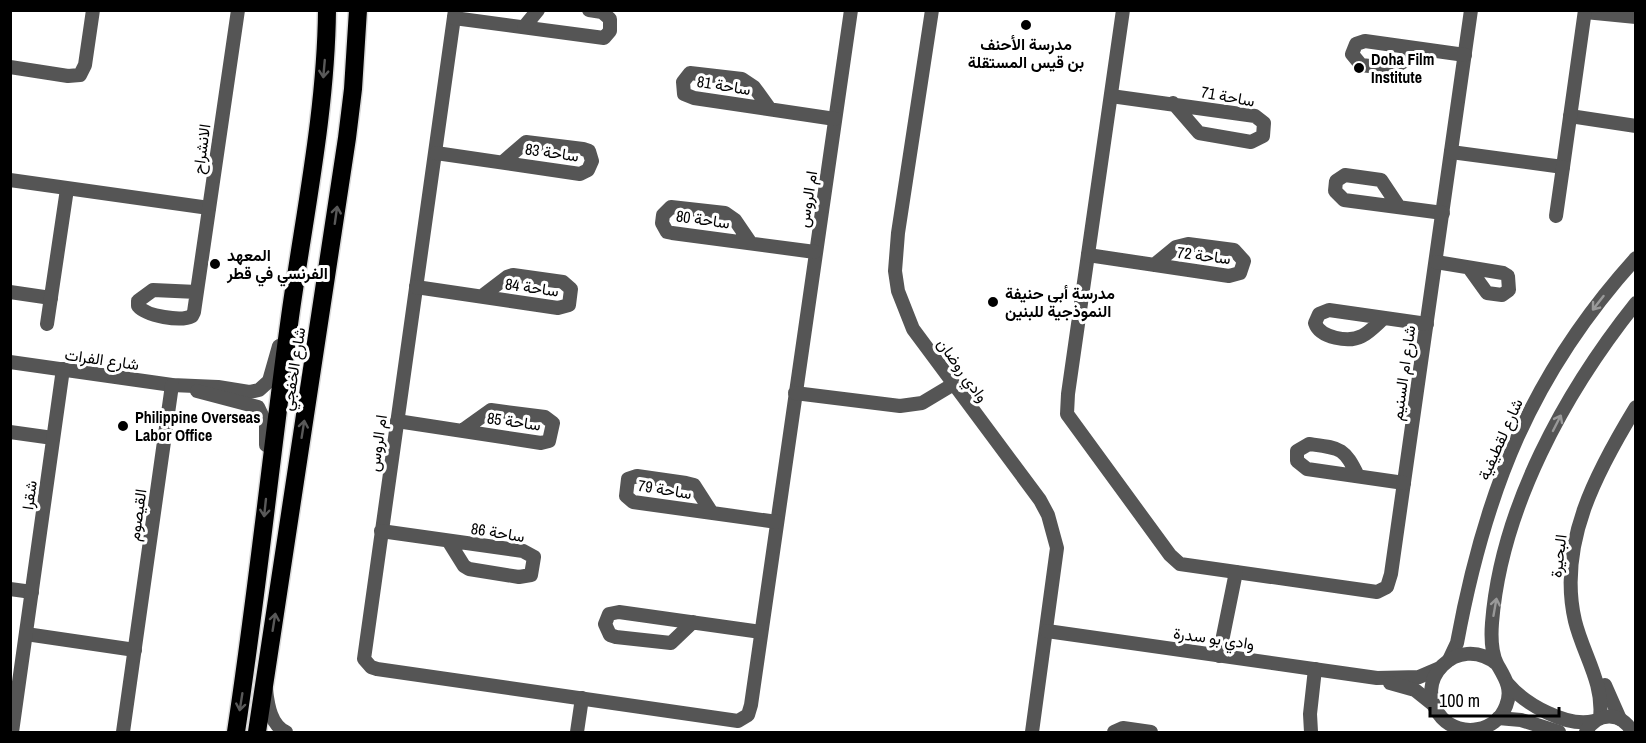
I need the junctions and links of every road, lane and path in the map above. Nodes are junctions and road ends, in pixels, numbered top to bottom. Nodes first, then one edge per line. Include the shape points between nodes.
1 (93, 10) edge
2 (238, 10) edge
3 (327, 10) edge
4 (358, 10) edge
5 (538, 10) edge
6 (589, 10) edge
7 (851, 10) edge
8 (932, 10) edge
9 (1123, 10) edge
10 (1472, 10) edge
11 (1585, 11) edge
12 (455, 14) edge
13 (1635, 17) edge
14 (524, 27) junction
15 (1419, 50) dead end
16 (1465, 55) junction
17 (10, 67) edge
18 (1111, 96) junction
19 (1173, 103) junction
20 (770, 109) junction
21 (1570, 116) junction
22 (835, 119) junction
23 (1635, 126) edge
24 (1451, 152) junction
25 (436, 153) junction
26 (504, 161) junction
27 (1563, 167) junction
28 (10, 180) edge
29 (67, 189) junction
30 (1399, 207) dead end
31 (209, 208) junction
32 (1443, 213) junction
33 (1556, 216) dead end
34 (750, 242) junction
35 (815, 252) junction
36 (1088, 255) junction
37 (1635, 258) edge
38 (1436, 262) junction
39 (1154, 265) junction
40 (1469, 268) dead end
41 (416, 287) junction
42 (10, 292) edge
43 (197, 292) dead end
44 (482, 296) junction
45 (51, 298) junction
46 (1635, 303) edge
47 (291, 304) junction
48 (1384, 318) dead end
49 (47, 324) dead end
50 (1427, 324) junction
51 (10, 362) edge
52 (63, 369) junction
53 (949, 380) junction
54 (172, 386) junction
55 (190, 387) junction
56 (795, 393) junction
57 (1635, 413) edge
58 (397, 422) junction
59 (463, 430) junction
60 (10, 432) edge
61 (53, 438) junction
62 (270, 465) junction
63 (1358, 476) dead end
64 (1404, 483) junction
65 (712, 513) junction
66 (777, 522) junction
67 (381, 531) junction
68 (449, 542) junction
69 (1236, 572) junction
70 (10, 589) edge
71 (32, 592) junction
72 (693, 622) junction
73 (1047, 631) junction
74 (761, 632) junction
75 (26, 634) junction
76 (1586, 643) junction
77 (135, 650) junction
78 (1223, 656) junction
79 (1445, 664) junction
80 (1497, 664) junction
81 (1320, 670) junction
82 (1377, 678) junction
83 (265, 680) junction
84 (1508, 684) junction
85 (582, 698) junction
86 (13, 702) edge
87 (1543, 710) junction
88 (1439, 712) junction
89 (1620, 719) junction
90 (1538, 724) junction
91 (1594, 724) edge
92 (1490, 726) edge
93 (1570, 727) edge
94 (1311, 730) edge
95 (1633, 731) edge
96 (12, 732) edge
97 (123, 732) edge
98 (236, 732) edge
99 (257, 732) edge
100 (286, 732) edge
101 (577, 732) edge
102 (1032, 732) edge
103 (1113, 732) edge
104 (1151, 732) edge
105 (1444, 732) edge
106 (1559, 732) edge

1 - 17 street via 80,75
2 - 31 street, الانشراح
3 -> 47 highway, شارع الخفجي via 319,113
83 -> 4 highway, شارع الخفجي via 351,109
5 - 14 street
6 - 14 street via 602,12 610,19 610,31 604,38
7 - 22 street, ام الروس
8 - 53 street, وادي روضان via 895,271 898,291 913,329
9 - 18 street, شارع ام السنيم
10 - 16 street, شارع ام السنيم
11 - 13 street
11 - 21 street
12 - 14 street
12 - 25 street, ام الروس
15 - 16 street
16 - 24 street, شارع ام السنيم
18 - 19 street, ساحة 71
18 - 36 street, شارع ام السنيم
19 - 19 street, ساحة 71 via 1199,133 1251,142 1263,136 1264,123 1255,116
20 - 20 street, ساحة 81 via 754,87 742,79 690,73 682,82 684,94 689,97
20 - 22 street, ساحة 81
21 - 23 street
21 - 27 street
22 - 35 street, ام الروس
24 - 27 street
24 - 32 street, شارع ام السنيم
25 - 26 street, ساحة 83
25 - 41 street, ام الروس
26 - 26 street, ساحة 83 via 519,146 535,141 583,148 589,151 592,161 588,170 580,174
27 - 33 street
28 - 29 street
29 - 31 street
29 - 45 street
30 - 32 street
31 - 43 street, الانشراح
32 - 38 street, شارع ام السنيم
34 - 34 street, ساحة 80 via 735,220 725,213 671,207 663,215 664,228 672,233
34 - 35 street, ساحة 80
35 - 56 street, ام الروس
36 - 39 street, ساحة 72
36 - 69 street, شارع ام السنيم via 1066,402 1070,421 1175,561 1185,566
37 -> 79 street, شارع لقطيفية via 1577,330 1521,427 1484,523 1457,643
38 - 40 street
38 - 50 street, شارع ام السنيم
39 - 39 street, ساحة 72 via 1176,247 1188,244 1234,250 1244,261 1236,276
41 - 44 street, ساحة 84
41 - 58 street, ام الروس
42 - 45 street
44 - 44 street, ساحة 84 via 513,275 563,282 572,289 569,306 564,308
45 - 49 street
80 -> 46 street via 1492,622 1502,567 1521,505 1569,400
47 - 55 street, شارع الفرات via 266,386 249,392
47 - 62 highway, شارع الخفجي
48 - 50 street
50 - 64 street, شارع ام السنيم
51 - 52 street, شارع الفرات
52 - 54 street, شارع الفرات
52 - 61 street, شقرا
53 - 56 street via 922,403 903,406
53 - 73 street, وادي روضان via 1048,515 1057,548
54 - 55 street, شارع الفرات
54 - 77 street, القيصوم
55 - 62 street, شارع الفرات via 258,407 266,424
56 - 66 street, ام الروس
57 - 76 street, البحيرة via 1583,525 1578,586
58 - 59 street, ساحة 85
58 - 67 street, ام الروس
59 - 59 street, ساحة 85 via 486,412 499,410 545,417 554,429 549,441 541,442
60 - 61 street
61 - 71 street, شقرا
62 -> 98 highway, شارع الخفجي
63 - 64 street
64 - 69 street, شارع ام السنيم via 1389,583 1381,592
65 - 65 street, ساحة 79 via 694,485 637,476 625,484 626,496 633,502
65 - 66 street, ساحة 79
66 - 74 street, ام الروس
67 - 68 street, ساحة 86
67 - 85 street, ام الروس via 364,654 371,667
68 - 68 street, ساحة 86 via 470,569 519,577 531,575 534,569 534,557 523,551
69 - 78 street
70 - 71 street
71 - 75 street, شقرا
72 - 72 street via 675,640 664,644 610,635 605,624 609,614 620,612
72 - 74 street
73 - 78 street, وادي بو سدرة
73 - 102 street, وادي روضان
74 - 85 street, ام الروس via 750,712 742,720
75 - 77 street
75 - 86 street, شقرا
76 - 89 street, البحيرة
76 - 91 street, البحيرة via 1599,692
77 - 97 street, القيصوم
78 - 81 street, وادي بو سدرة
79 - 80 street via 1461,654 1474,653
79 - 82 street, وادي بو سدرة via 1419,677
79 - 88 street via 1433,682
80 - 84 street
81 - 82 street, وادي بو سدرة
81 - 94 street
82 - 88 street, وادي بو سدرة via 1415,690
83 - 99 highway, شارع الخفجي
83 - 100 street via 272,715
84 - 87 street via 1526,702
84 - 92 street via 1506,706
85 - 101 street
86 - 96 street, شقرا
87 - 90 street
87 - 93 street
88 - 92 street via 1460,729
88 - 105 street
89 - 91 street
89 - 95 street
90 - 92 street via 1521,720
90 - 106 street
91 - 93 street
103 - 104 street via 1123,728

